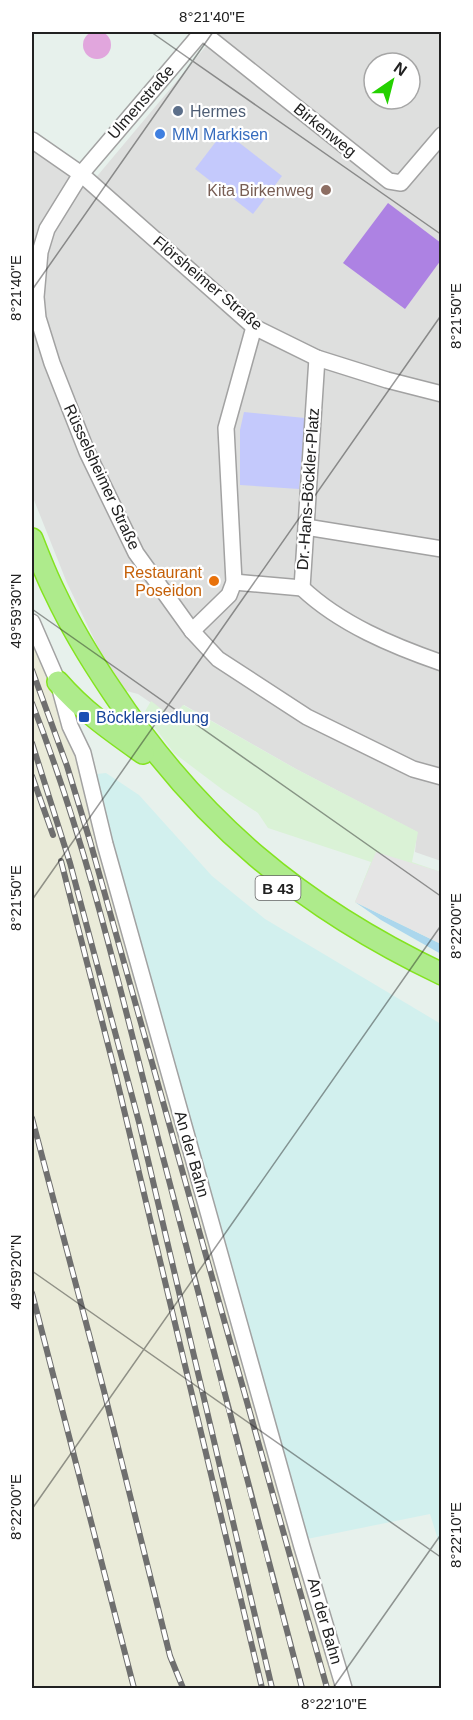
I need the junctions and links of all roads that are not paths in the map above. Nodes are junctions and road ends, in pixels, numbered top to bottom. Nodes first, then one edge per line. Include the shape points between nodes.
1 (202, 32) edge
2 (32, 140) edge
3 (439, 142) edge
4 (81, 174) junction
5 (254, 327) junction
6 (316, 358) junction
7 (441, 394) edge
8 (306, 527) junction
9 (32, 539) edge
10 (441, 549) edge
11 (34, 574) edge
12 (234, 582) junction
13 (302, 588) junction
14 (32, 622) edge
15 (192, 631) junction
16 (441, 663) edge
17 (58, 682) junction
18 (142, 753) junction
19 (441, 777) edge
20 (441, 974) edge
21 (441, 988) edge
22 (344, 1689) edge

1 - 3 street, Birkenweg via 389,181 401,183
1 - 4 street, Ulmenstraße
2 - 4 street, Flörsheimer Straße
4 - 5 street, Flörsheimer Straße
4 - 15 street, Rüsselsheimer Straße via 48,229 40,252 38,318 87,452 126,533
5 - 6 street, Flörsheimer Straße
5 - 12 street via 226,429
6 - 7 street, Flörsheimer Straße
6 - 8 street, Dr.-Hans-Böckler-Platz
8 - 10 street
8 - 13 street, Dr.-Hans-Böckler-Platz
9 - 20 highway, B 43 via 55,594 95,665 146,739 195,799 251,853 312,900 384,945
11 - 18 highway, B 43 via 95,686
12 - 13 street, Dr.-Hans-Böckler-Platz
12 - 15 street via 229,595
13 - 16 street via 318,603 362,629
14 - 17 street, An der Bahn
15 - 19 street, Rüsselsheimer Straße via 218,659 307,717 413,769
17 - 18 highway via 95,719
17 - 22 street, An der Bahn via 70,726 83,753 121,902
18 - 21 highway, B 43 via 206,826 278,887 342,934

